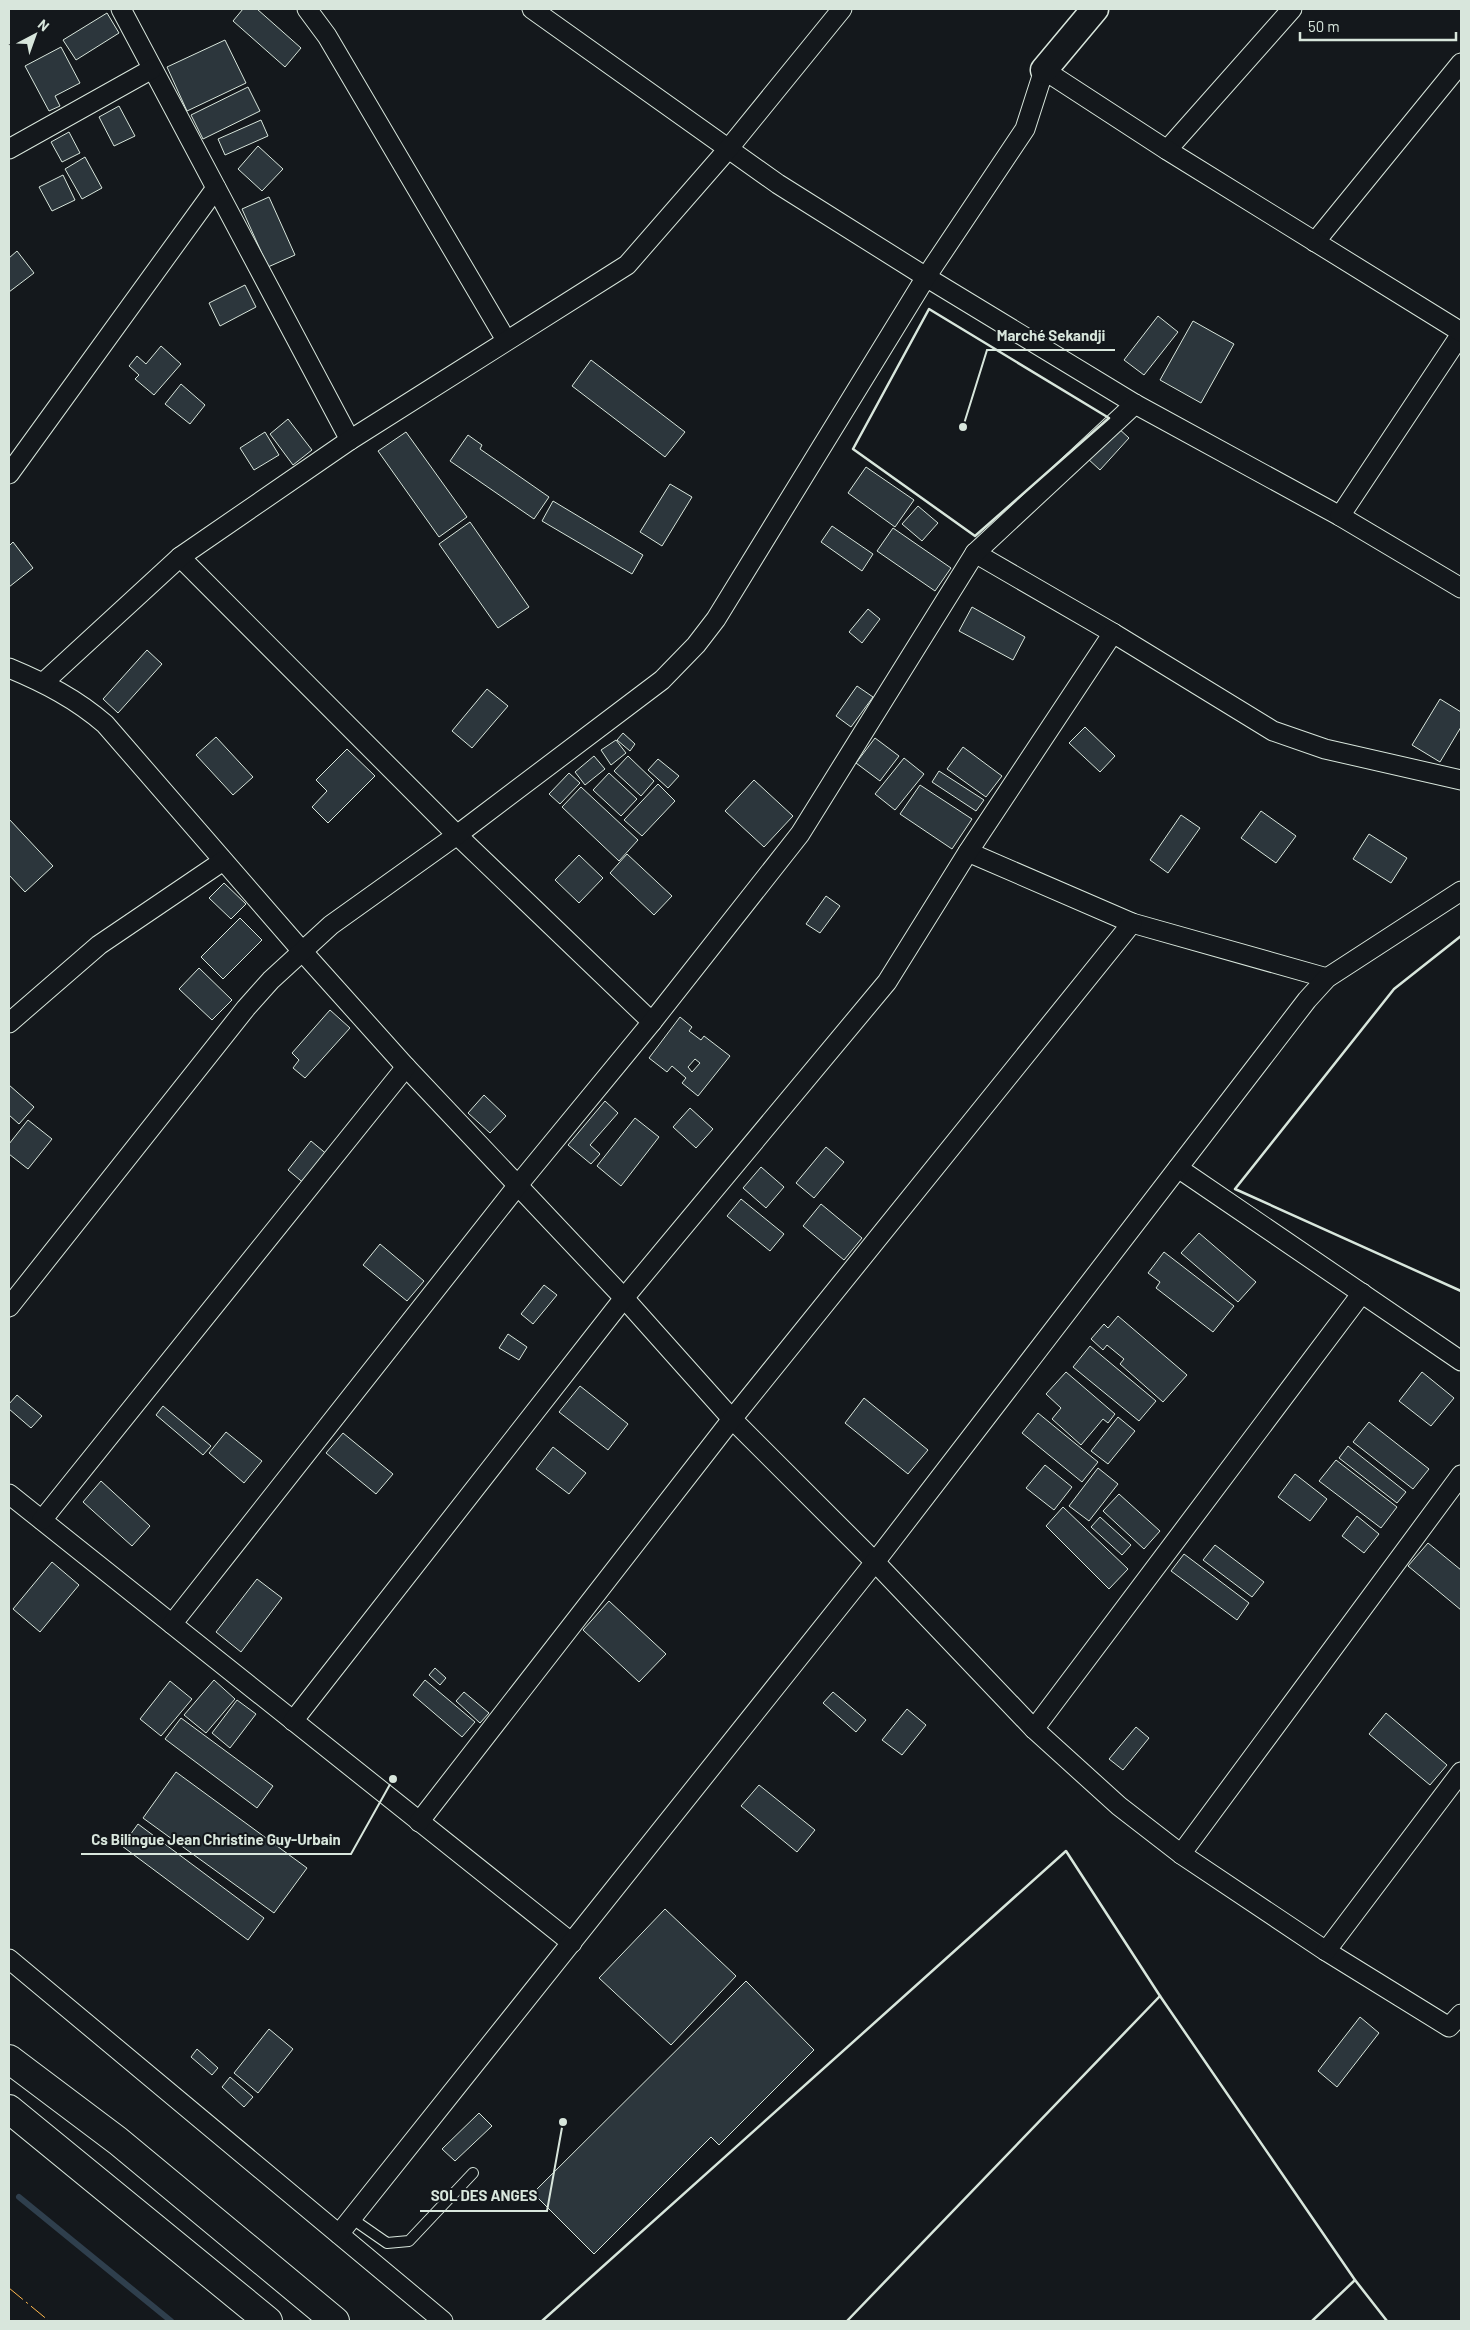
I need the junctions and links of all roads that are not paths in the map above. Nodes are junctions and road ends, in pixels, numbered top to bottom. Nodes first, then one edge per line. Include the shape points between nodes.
1 (121, 9) edge
2 (307, 9) edge
3 (532, 9) edge
4 (842, 9) edge
5 (1095, 9) edge
6 (1292, 9) edge
7 (1461, 63) edge
8 (152, 69) junction
9 (1044, 70) junction
10 (729, 148) junction
11 (9, 149) edge
12 (1167, 150) junction
13 (216, 188) junction
14 (1315, 242) junction
15 (926, 277) junction
16 (1461, 333) edge
17 (506, 340) junction
18 (1135, 404) junction
19 (350, 440) junction
20 (9, 474) edge
21 (1340, 516) junction
22 (975, 553) junction
23 (180, 557) junction
24 (1461, 588) edge
25 (1113, 633) junction
26 (9, 668) edge
27 (44, 682) junction
28 (1461, 780) edge
29 (457, 835) junction
30 (968, 852) junction
31 (223, 861) junction
32 (1461, 890) edge
33 (1132, 924) junction
34 (302, 951) junction
35 (1326, 978) junction
36 (9, 1022) edge
37 (652, 1022) junction
38 (406, 1067) junction
39 (1178, 1168) junction
40 (518, 1185) junction
41 (1362, 1294) junction
42 (624, 1298) junction
43 (9, 1307) edge
44 (1461, 1361) edge
45 (732, 1419) junction
46 (1461, 1475) edge
47 (9, 1494) edge
48 (42, 1520) junction
49 (874, 1562) junction
50 (172, 1624) junction
51 (293, 1721) junction
52 (1034, 1729) junction
53 (1461, 1772) edge
54 (419, 1822) junction
55 (1182, 1854) junction
56 (572, 1943) junction
57 (1326, 1951) junction
58 (9, 1959) edge
59 (1461, 2014) edge
60 (9, 2059) edge
61 (9, 2109) edge
62 (473, 2173) dead end
63 (352, 2218) junction
64 (339, 2234) junction
65 (268, 2321) edge
66 (335, 2321) edge
67 (443, 2321) edge

1 - 8 street
2 - 17 street via 328,36
3 - 10 street
4 - 10 street
5 - 9 street
6 - 12 street
7 - 14 street
8 - 11 street
8 - 13 street
9 - 12 street
9 - 15 street via 1025,129
10 - 15 street via 778,184
10 - 17 street via 627,265
12 - 14 street
13 - 19 street
13 - 20 street
14 - 16 street
15 - 18 street
15 - 29 street via 716,619 696,645 662,680
16 - 21 street
17 - 19 street
18 - 21 street
18 - 22 street
19 - 23 street
21 - 24 street
22 - 25 street
22 - 37 street via 800,834
23 - 27 street
23 - 29 street
25 - 28 street via 1273,731 1325,749
25 - 30 street
26 - 27 street
27 - 31 street via 82,704 105,724
29 - 34 street via 331,925
29 - 37 street
30 - 33 street
30 - 42 street via 887,982
31 - 34 street
31 - 36 street via 99,945
32 - 35 street
33 - 35 street
33 - 45 street
34 - 38 street
34 - 43 street via 246,1008
35 - 39 street
37 - 40 street
38 - 40 street
38 - 48 street
39 - 41 street
39 - 49 street
40 - 42 street
40 - 50 street
41 - 44 street
41 - 52 street
42 - 45 street
42 - 51 street
45 - 49 street
45 - 54 street
46 - 55 street
47 - 48 street
48 - 50 street
49 - 52 street
49 - 56 street
50 - 51 street
51 - 54 street
52 - 55 street via 1119,1806
53 - 57 street
54 - 56 street
55 - 57 street
56 - 63 street
57 - 59 street via 1449,2027
58 - 64 street
60 - 66 highway via 118,2141
61 - 65 highway
62 - 63 lane via 409,2241 387,2243
63 - 64 street
64 - 67 street

